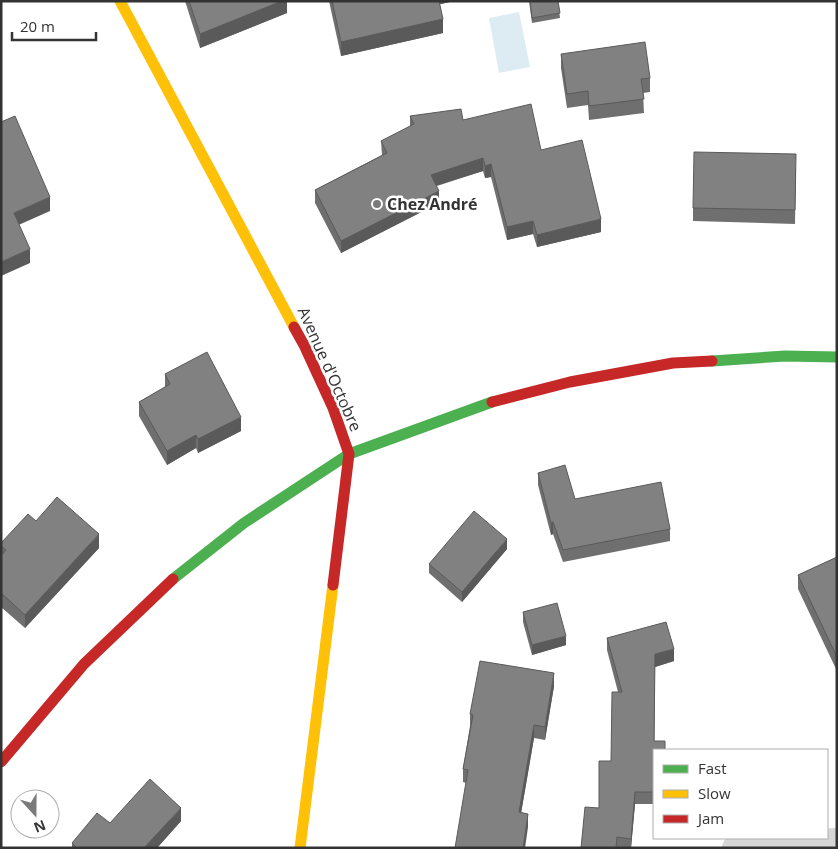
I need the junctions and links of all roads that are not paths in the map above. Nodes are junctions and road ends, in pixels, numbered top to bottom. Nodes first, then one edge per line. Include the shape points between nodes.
1 (120, 1) edge
2 (837, 357) edge
3 (350, 454) junction
4 (1, 762) edge
5 (837, 841) edge
6 (300, 848) edge
7 (735, 848) edge

1 - 3 street, Avenue d'Octobre via 304,345
2 - 3 street via 785,356 673,364 570,382 486,404
3 - 4 street via 244,523 170,582 84,664
3 - 6 street, Avenue d'Octobre
5 - 7 street via 766,843

